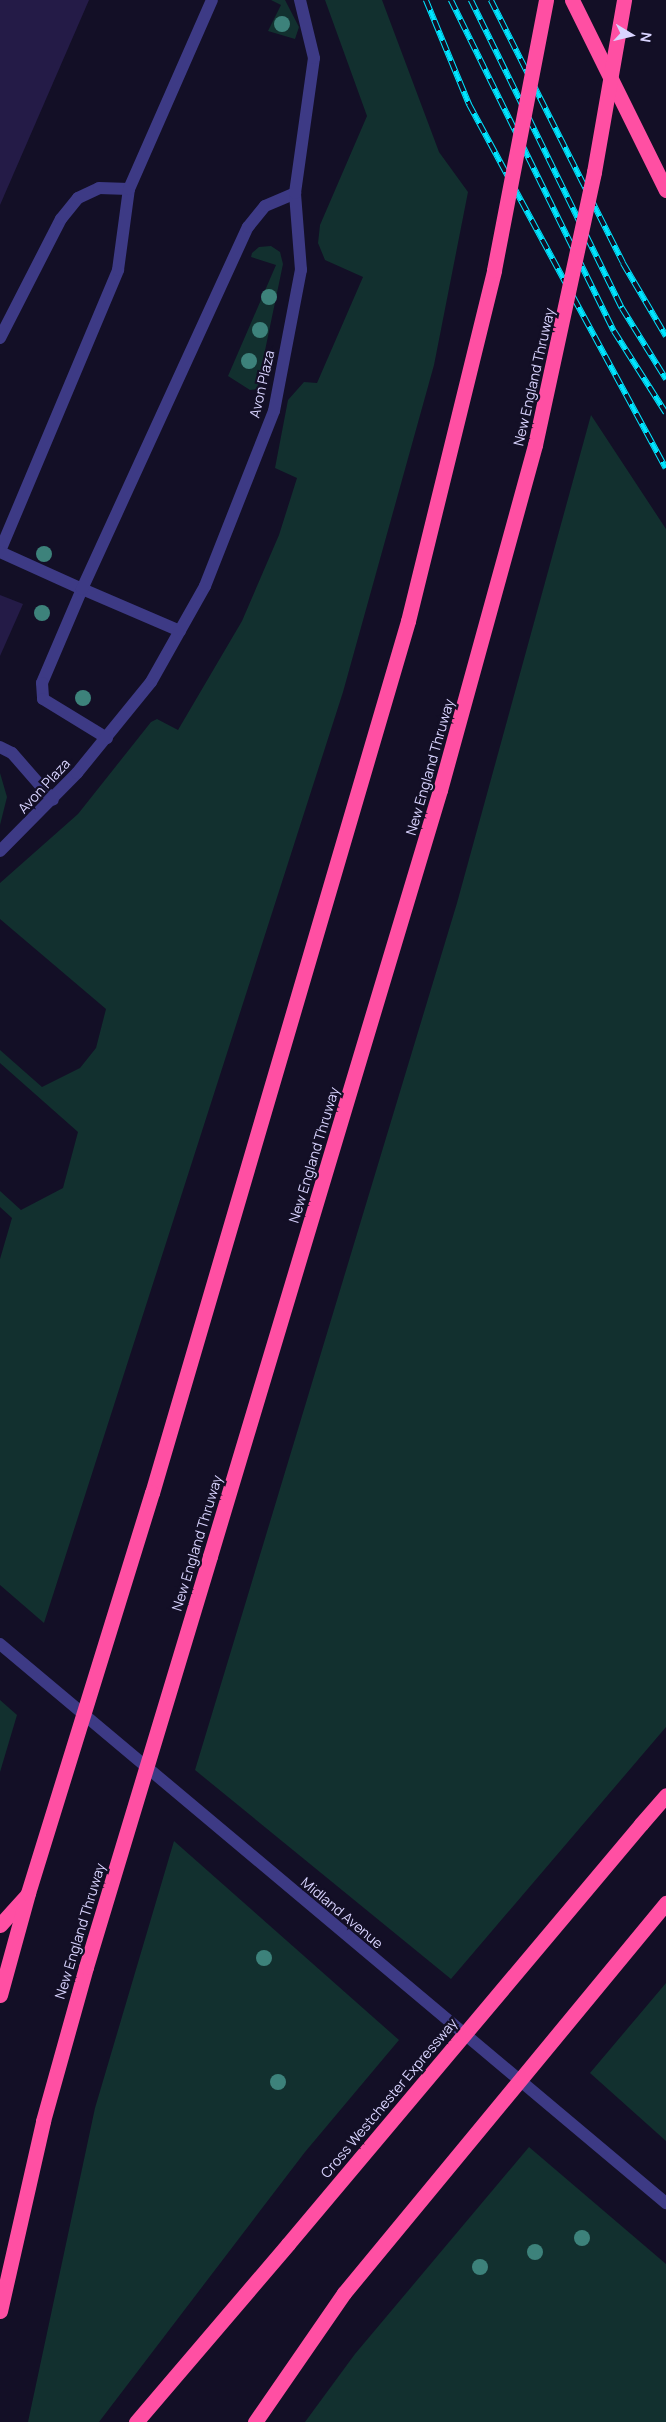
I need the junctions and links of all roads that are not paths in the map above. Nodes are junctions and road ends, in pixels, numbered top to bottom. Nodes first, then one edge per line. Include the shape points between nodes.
1 (212, 0) edge
2 (300, 0) edge
3 (546, 0) edge
4 (572, 0) edge
5 (624, 0) edge
6 (129, 189) junction
7 (666, 190) edge
8 (295, 193) junction
9 (0, 338) edge
10 (0, 551) edge
11 (82, 589) junction
12 (180, 631) junction
13 (107, 738) junction
14 (0, 747) edge
15 (53, 800) junction
16 (0, 851) edge
17 (0, 1644) edge
18 (666, 1795) edge
19 (28, 1893) junction
20 (666, 1903) edge
21 (0, 1925) edge
22 (0, 1995) edge
23 (666, 2203) edge
24 (0, 2311) edge
25 (136, 2422) edge
26 (255, 2422) edge

1 - 6 street
2 - 8 street, Avon Plaza via 314,58
3 - 19 highway, bridge via 494,270 408,621 152,1493
4 - 7 highway
5 - 24 highway, New England Thruway, bridge via 594,172 534,445 446,772 86,1967 43,2120
6 - 9 street via 99,188 78,198 61,219
6 - 10 street via 118,270
8 - 11 street via 266,206 248,227
8 - 12 street, Avon Plaza via 302,270 274,411 205,586
10 - 11 street
11 - 12 street
11 - 13 street via 42,684 43,699
12 - 13 street, Avon Plaza via 151,682
13 - 15 street, Avon Plaza
14 - 15 street via 12,753
15 - 16 street, Avon Plaza
17 - 23 street, Midland Avenue
18 - 25 highway, Cross Westchester Expressway, bridge
19 - 21 highway
19 - 22 highway
20 - 26 highway, bridge via 344,2293

